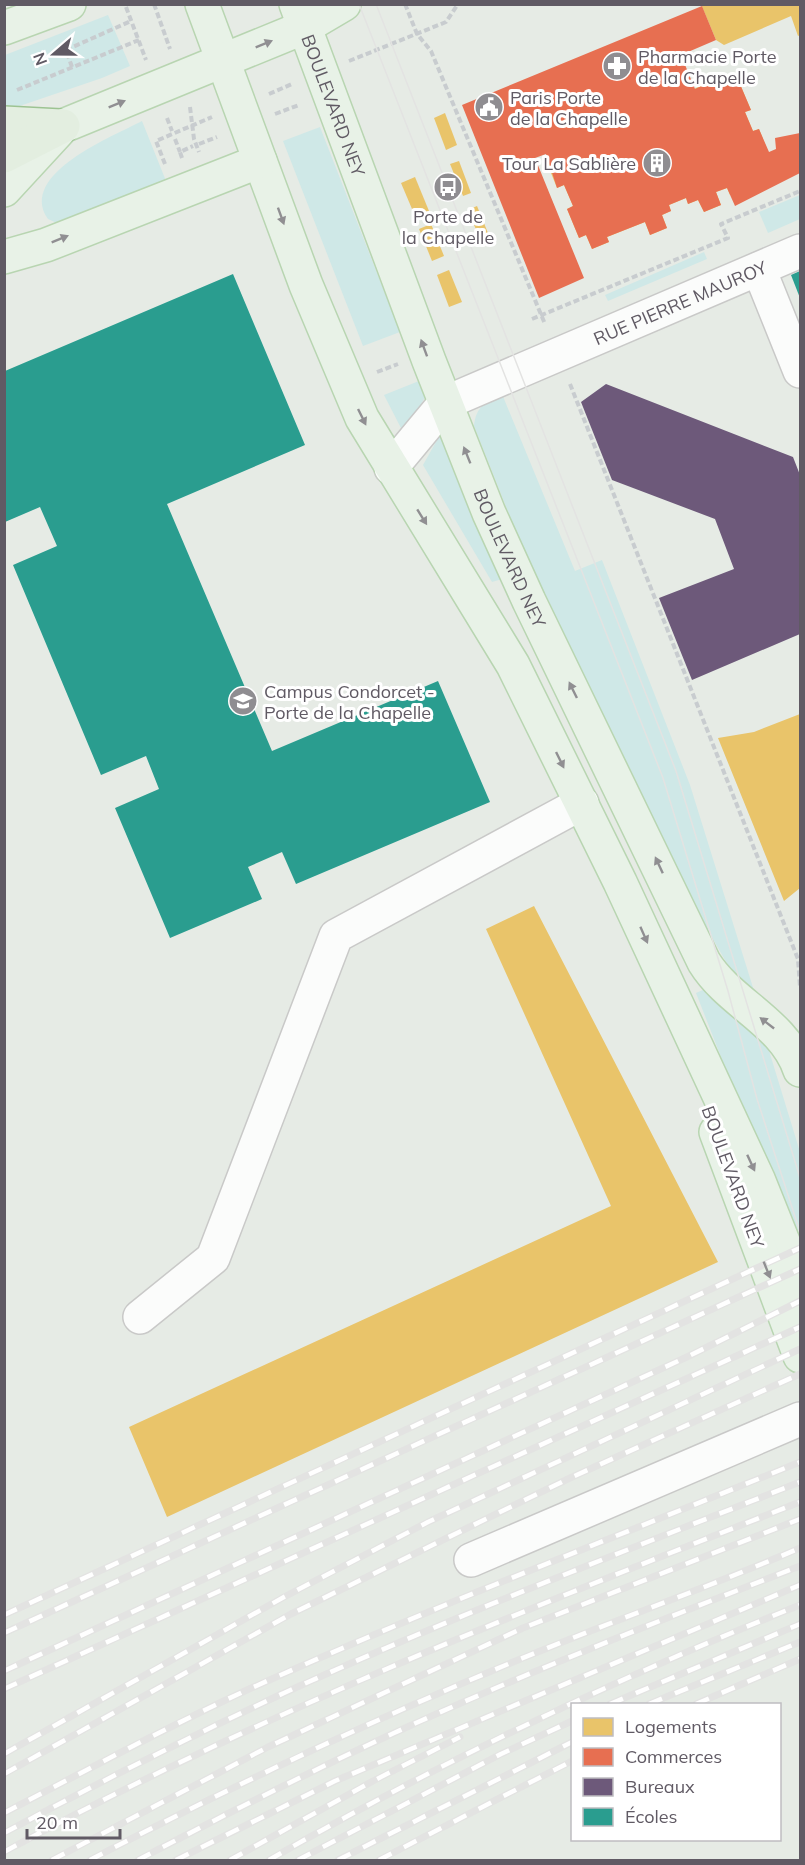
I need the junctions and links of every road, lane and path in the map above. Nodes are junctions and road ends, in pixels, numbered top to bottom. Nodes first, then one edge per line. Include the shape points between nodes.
1 (69, 4) edge
2 (154, 4) edge
3 (202, 4) edge
4 (344, 4) edge
5 (405, 4) edge
6 (458, 4) edge
7 (126, 7) dead end
8 (301, 16) edge
9 (131, 21) junction
10 (4, 28) edge
11 (417, 34) junction
12 (138, 40) junction
13 (171, 50) dead end
14 (146, 60) dead end
15 (223, 61) junction
16 (340, 65) dead end
17 (72, 67) junction
18 (294, 83) dead end
19 (11, 92) dead end
20 (261, 97) dead end
21 (189, 101) dead end
22 (302, 104) dead end
23 (164, 111) dead end
24 (222, 113) dead end
25 (269, 116) dead end
26 (4, 123) edge
27 (192, 125) junction
28 (63, 126) junction
29 (172, 131) dead end
30 (175, 138) dead end
31 (180, 152) dead end
32 (200, 155) dead end
33 (4, 156) edge
34 (260, 161) junction
35 (167, 170) dead end
36 (4, 190) edge
37 (801, 191) edge
38 (801, 251) edge
39 (4, 257) edge
40 (759, 269) junction
41 (541, 315) junction
42 (532, 320) dead end
43 (559, 355) junction
44 (801, 371) edge
45 (445, 403) junction
46 (391, 468) junction
47 (582, 803) junction
48 (801, 987) edge
49 (672, 996) junction
50 (801, 1070) edge
51 (801, 1284) edge
52 (140, 1317) dead end
53 (801, 1356) edge
54 (801, 1419) edge
55 (471, 1560) dead end

1 - 10 main road
2 - 13 path
3 - 15 main road, BOULEVARD NEY
4 - 8 main road
5 - 11 path
6 - 11 path via 446,22
7 - 9 path
15 -> 8 main road
45 -> 8 main road, BOULEVARD NEY
9 - 12 path
9 - 17 path via 66,50
11 - 16 path
11 - 41 path via 431,51
12 - 14 path
12 - 17 path
28 -> 15 main road
15 - 34 main road, BOULEVARD NEY
17 - 19 path
18 - 20 path
21 - 27 path
22 - 25 path
23 - 29 path
24 - 27 path
26 - 28 highway
27 - 32 path
27 - 35 path via 156,141
28 - 33 highway
28 - 36 main road
30 - 31 path
39 -> 34 main road via 46,245
34 -> 46 main road, BOULEVARD NEY via 346,384
37 - 41 path via 721,224 728,238
38 - 40 street, RUE PIERRE MAUROY
40 - 43 street, RUE PIERRE MAUROY
40 - 44 street
41 - 42 path
41 - 43 path
43 - 45 street
43 - 48 path via 798,959
45 - 46 street
50 -> 45 main road, BOULEVARD NEY via 778,1033 728,991 704,962 529,601
46 -> 47 main road, BOULEVARD NEY via 513,665
47 -> 49 main road, BOULEVARD NEY
47 - 52 street via 336,936 213,1258
49 -> 51 main road, BOULEVARD NEY via 758,1179
49 -> 53 main road, BOULEVARD NEY via 725,1161
54 - 55 street

